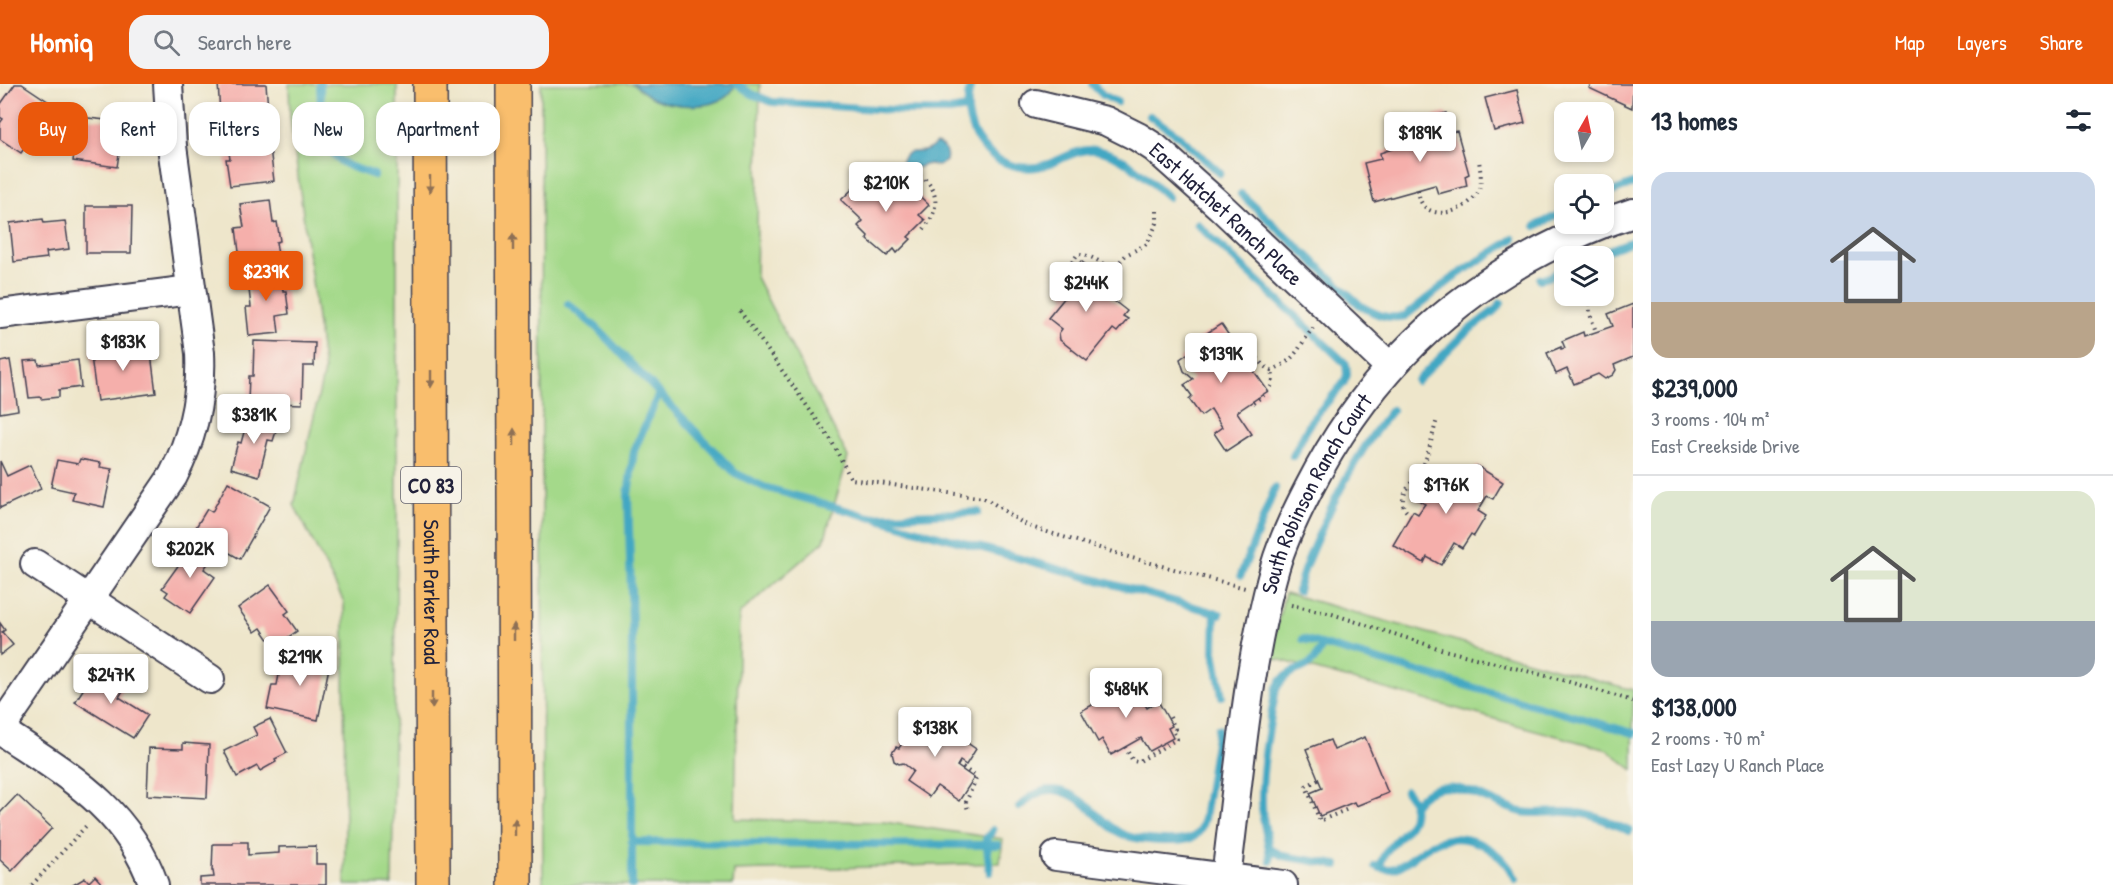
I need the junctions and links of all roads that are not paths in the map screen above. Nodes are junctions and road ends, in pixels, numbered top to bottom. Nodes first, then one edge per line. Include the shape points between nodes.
1 (168, 84) edge
2 (430, 84) edge
3 (513, 84) edge
4 (1036, 104) dead end
5 (1633, 213) edge
6 (1614, 219) edge
7 (1575, 234) edge
8 (191, 290) junction
9 (0, 314) edge
10 (1390, 367) junction
11 (35, 564) dead end
12 (88, 599) junction
13 (210, 679) dead end
14 (0, 729) edge
15 (1056, 856) dead end
16 (1225, 882) edge
17 (154, 885) edge
18 (433, 885) edge
19 (515, 885) edge
20 (1282, 885) edge

1 - 8 street
2 -> 18 highway, South Parker Road / CO 83
19 -> 3 highway
4 - 10 street, East Hatchet Ranch Place via 1106,121 1155,148
5 - 6 street, South Robinson Ranch Court
7 - 10 street, South Robinson Ranch Court via 1528,257 1483,286 1437,322
8 - 9 street
8 - 12 street via 201,364 190,435 173,476
10 - 16 street, South Robinson Ranch Court via 1359,405 1320,466 1276,565 1256,649
11 - 12 street
12 - 13 street
12 - 14 street
14 - 17 street via 105,806 135,844
15 - 16 street
16 - 20 street

